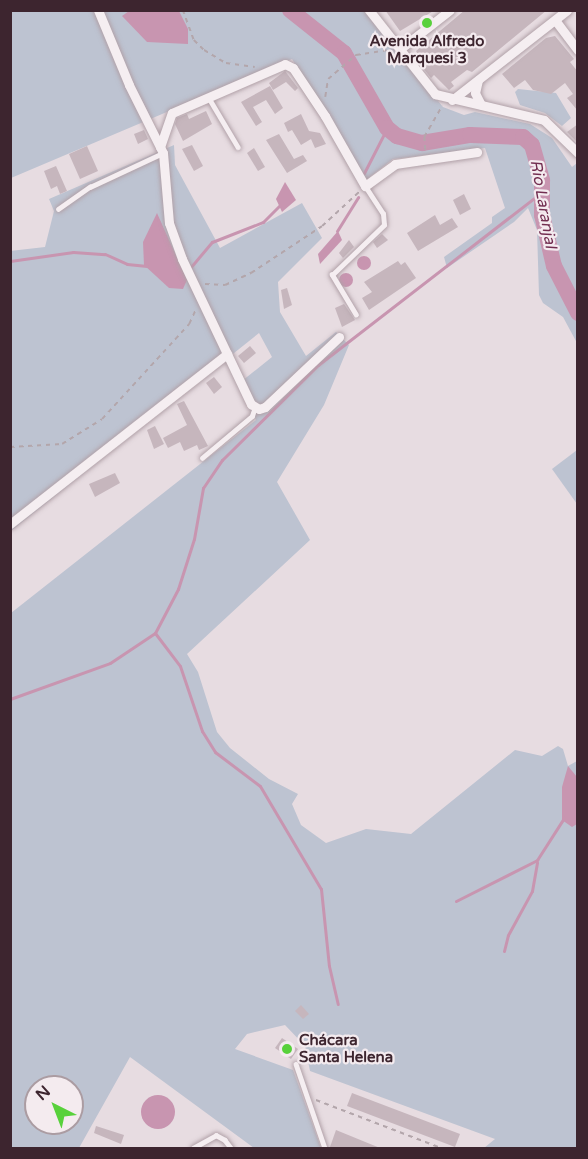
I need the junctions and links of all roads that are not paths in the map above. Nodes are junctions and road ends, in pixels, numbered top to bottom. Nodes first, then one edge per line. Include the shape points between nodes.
1 (99, 10) edge
2 (369, 10) edge
3 (450, 10) edge
4 (567, 10) edge
5 (555, 20) junction
6 (398, 47) junction
7 (578, 50) edge
8 (477, 80) junction
9 (209, 98) junction
10 (448, 99) junction
11 (481, 105) junction
12 (238, 147) dead end
13 (162, 150) junction
14 (477, 152) dead end
15 (578, 153) edge
16 (365, 186) junction
17 (58, 209) dead end
18 (356, 315) dead end
19 (339, 337) dead end
20 (226, 354) junction
21 (255, 407) junction
22 (202, 458) dead end
23 (10, 524) edge
24 (296, 1064) dead end
25 (193, 1149) edge
26 (231, 1149) edge
27 (325, 1149) edge

1 - 13 street via 123,72
2 - 6 street
3 - 6 street
4 - 5 street
5 - 7 street
5 - 8 street
6 - 10 street via 435,94
8 - 10 street
8 - 11 street via 475,93
9 - 12 lane
9 - 13 street via 170,115
9 - 16 street via 281,64 291,65
10 - 11 street
11 - 15 street via 544,120
13 - 17 lane via 90,187
13 - 20 street via 169,223
14 - 16 street via 394,164
16 - 18 lane via 383,214 384,225 332,275
19 - 21 street via 265,407
20 - 21 street
20 - 23 street
21 - 22 lane via 252,416
24 - 27 lane
25 - 26 lane via 216,1135

